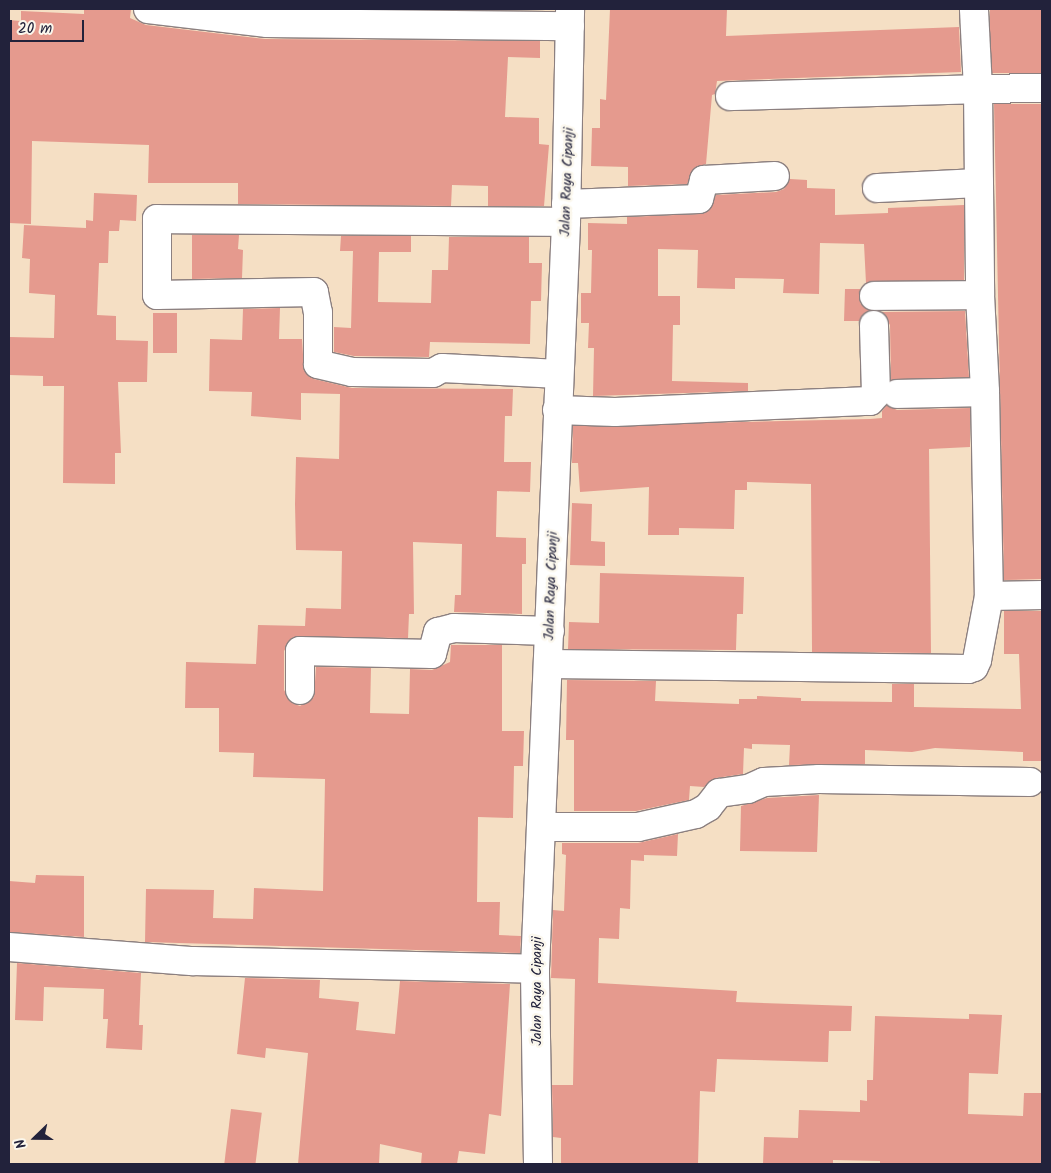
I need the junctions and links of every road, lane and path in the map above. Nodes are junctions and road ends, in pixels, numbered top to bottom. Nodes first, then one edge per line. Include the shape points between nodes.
1 (148, 9) edge
2 (974, 9) edge
3 (570, 17) edge
4 (1042, 88) edge
5 (978, 89) junction
6 (730, 96) dead end
7 (775, 176) dead end
8 (979, 183) junction
9 (877, 188) dead end
10 (566, 213) junction
11 (980, 295) junction
12 (874, 296) dead end
13 (874, 324) dead end
14 (559, 374) junction
15 (985, 392) junction
16 (897, 394) dead end
17 (557, 410) junction
18 (1042, 595) edge
19 (988, 596) junction
20 (550, 631) junction
21 (549, 664) junction
22 (300, 690) dead end
23 (1030, 782) dead end
24 (542, 826) junction
25 (9, 947) edge
26 (535, 968) junction
27 (538, 1164) edge

1 - 3 street via 267,22
2 - 5 street
3 - 10 street, Jalan Raya Cipanji
4 - 5 street
5 - 6 street
5 - 8 street
7 - 10 street via 704,180 699,199
8 - 9 street
8 - 11 street
10 - 14 street, Jalan Raya Cipanji
10 - 14 street via 157,219 157,295 314,292 318,313 318,364 352,372 433,373 442,368
11 - 12 street
11 - 15 street
13 - 17 street via 876,394 870,401 615,412
14 - 17 street, Jalan Raya Cipanji
15 - 16 street
15 - 19 street
17 - 20 street, Jalan Raya Cipanji
18 - 19 street
19 - 21 street via 977,660 974,667 968,669
20 - 21 street, Jalan Raya Cipanji
20 - 22 street via 454,628 438,632 432,654 300,651
21 - 24 street, Jalan Raya Cipanji
23 - 24 street via 859,779 764,782 748,789 719,793 708,807 696,814 638,827
24 - 26 street, Jalan Raya Cipanji
25 - 26 street via 193,961
26 - 27 street, Jalan Raya Cipanji

